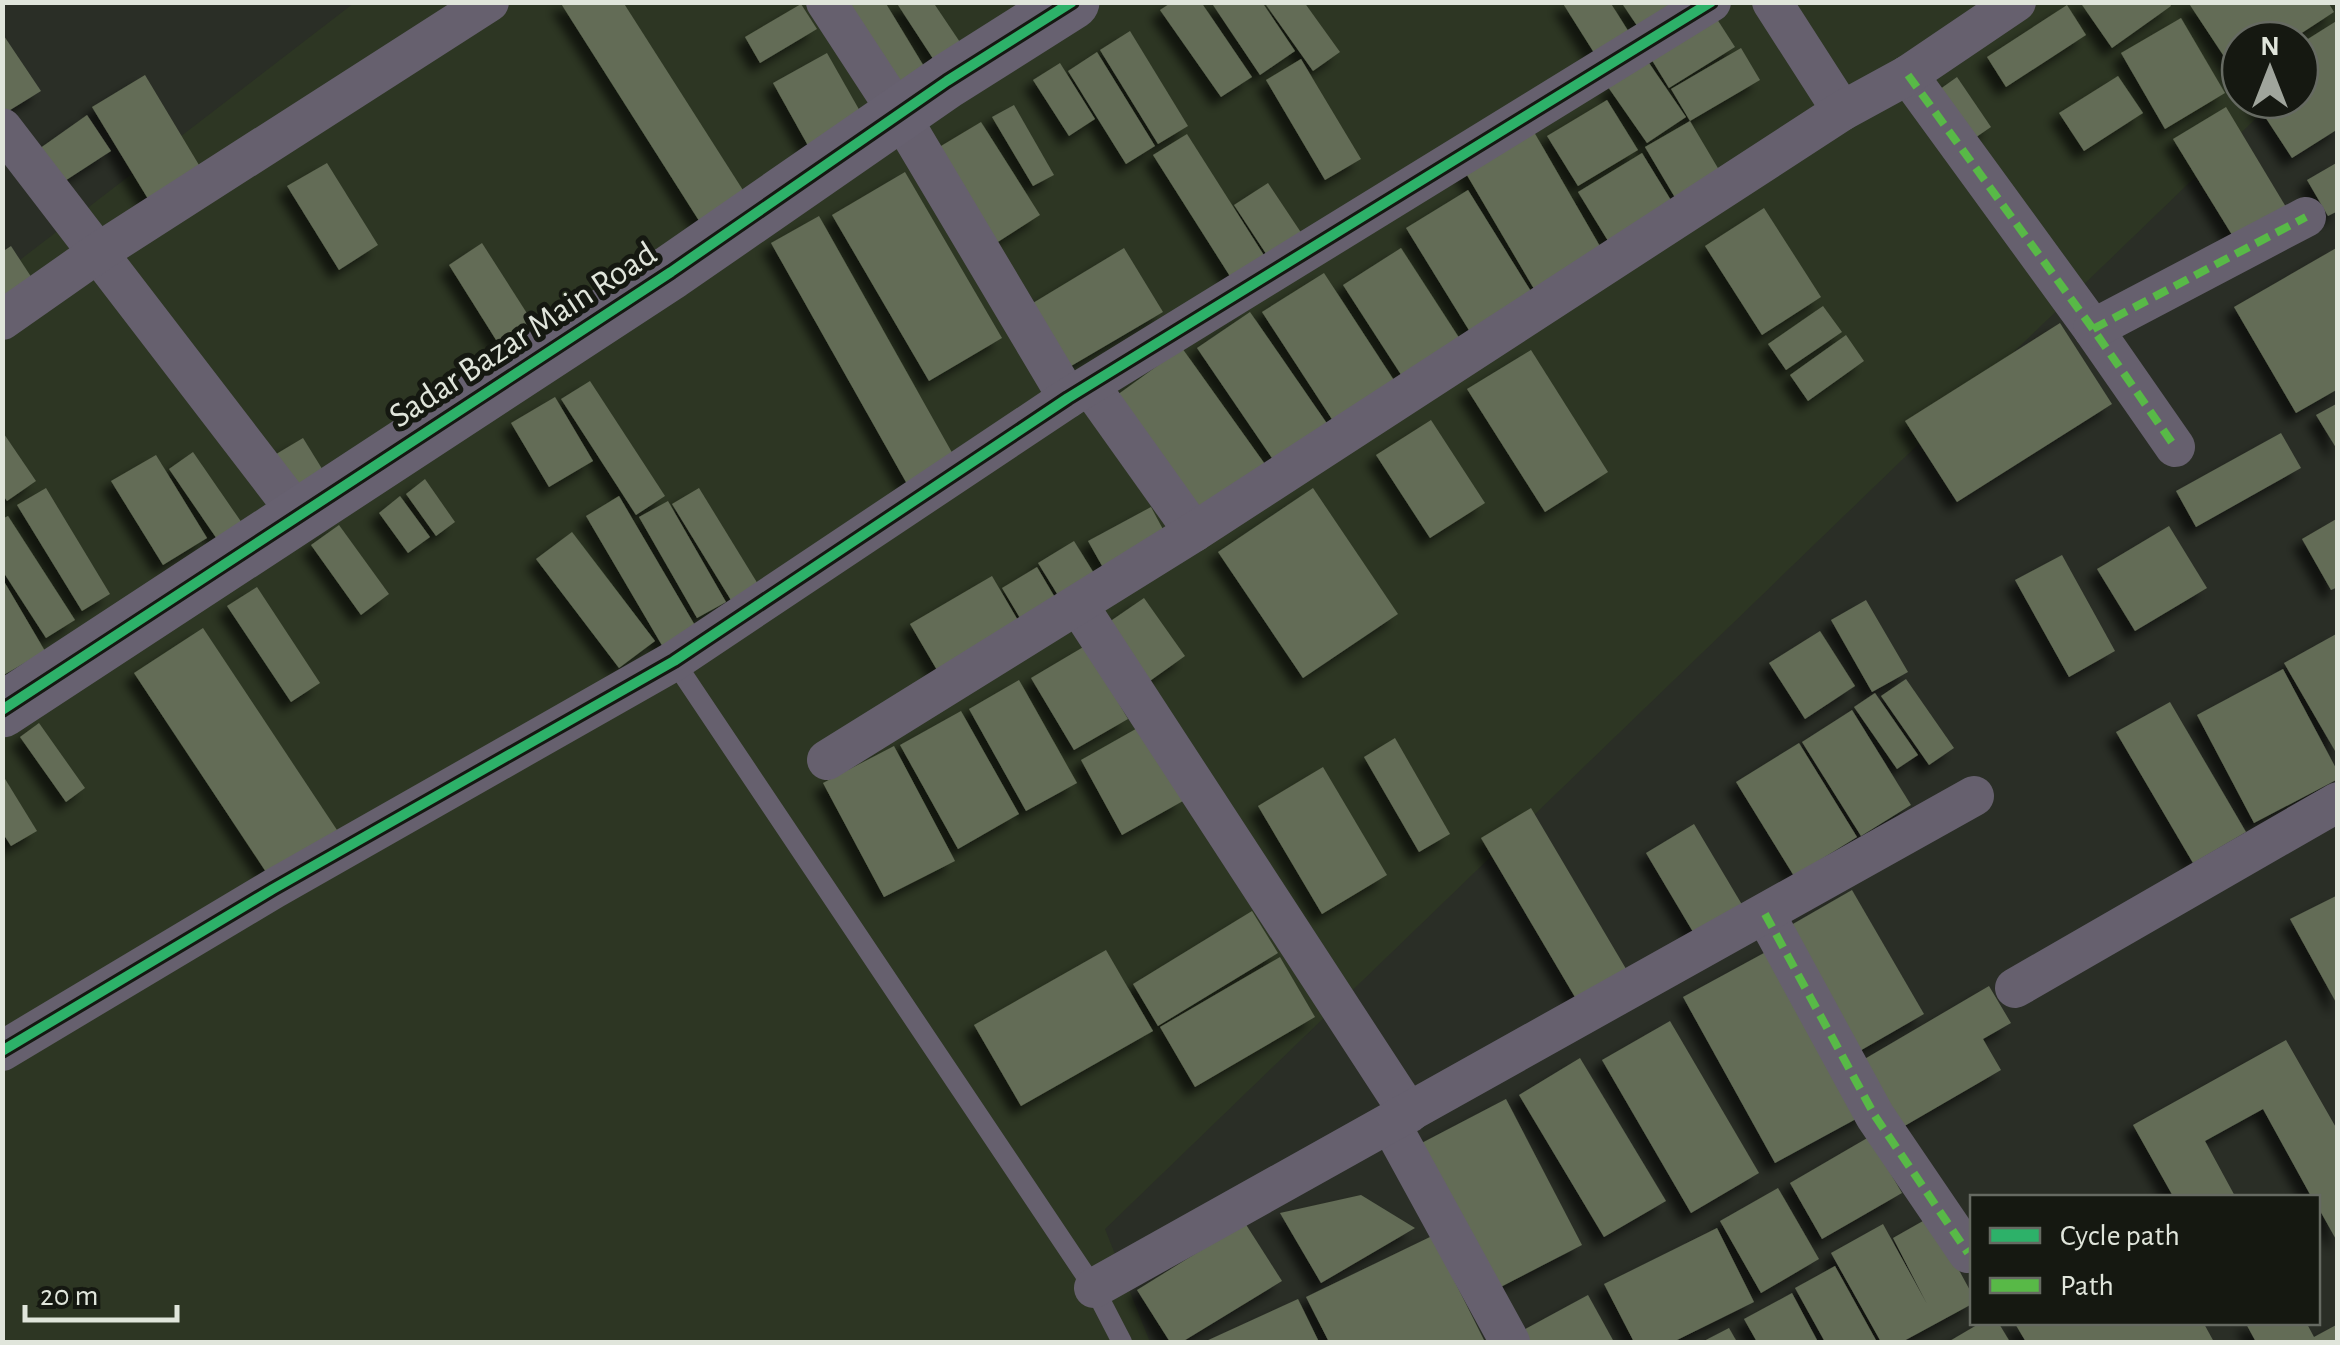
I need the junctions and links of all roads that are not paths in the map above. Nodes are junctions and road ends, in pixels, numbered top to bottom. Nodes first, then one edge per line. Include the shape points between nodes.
1 (489, 2) edge
2 (826, 2) edge
3 (1072, 2) edge
4 (1711, 2) edge
5 (1772, 2) edge
6 (2016, 2) edge
7 (1908, 75) junction
8 (1842, 111) junction
9 (899, 114) junction
10 (2, 128) edge
11 (2306, 217) dead end
12 (99, 252) junction
13 (2, 320) edge
14 (2093, 330) junction
15 (1079, 392) junction
16 (2175, 447) dead end
17 (299, 515) junction
18 (1194, 532) junction
19 (1078, 604) junction
20 (674, 661) junction
21 (2, 710) edge
22 (827, 760) dead end
23 (1974, 796) dead end
24 (2338, 802) edge
25 (1765, 914) junction
26 (2014, 988) dead end
27 (2, 1050) edge
28 (1399, 1118) junction
29 (1968, 1252) dead end
30 (1094, 1288) junction
31 (1122, 1342) edge
32 (1510, 1342) edge

1 - 12 street
2 - 9 street
3 - 9 street, Sadar Bazar Main Road
4 - 15 street
5 - 8 street
6 - 7 street
7 - 8 street
7 - 14 street
8 - 18 street
9 - 15 street
9 - 17 street, Sadar Bazar Main Road
10 - 12 street
11 - 14 street
12 - 13 street
12 - 17 street
14 - 16 street
15 - 18 street
15 - 20 street
17 - 21 street, Sadar Bazar Main Road
18 - 19 street
19 - 22 street
19 - 28 street
20 - 27 street
20 - 30 lane
23 - 25 street
24 - 26 street
25 - 28 street
25 - 29 street via 1875,1116
28 - 30 street
28 - 32 street
30 - 31 lane

